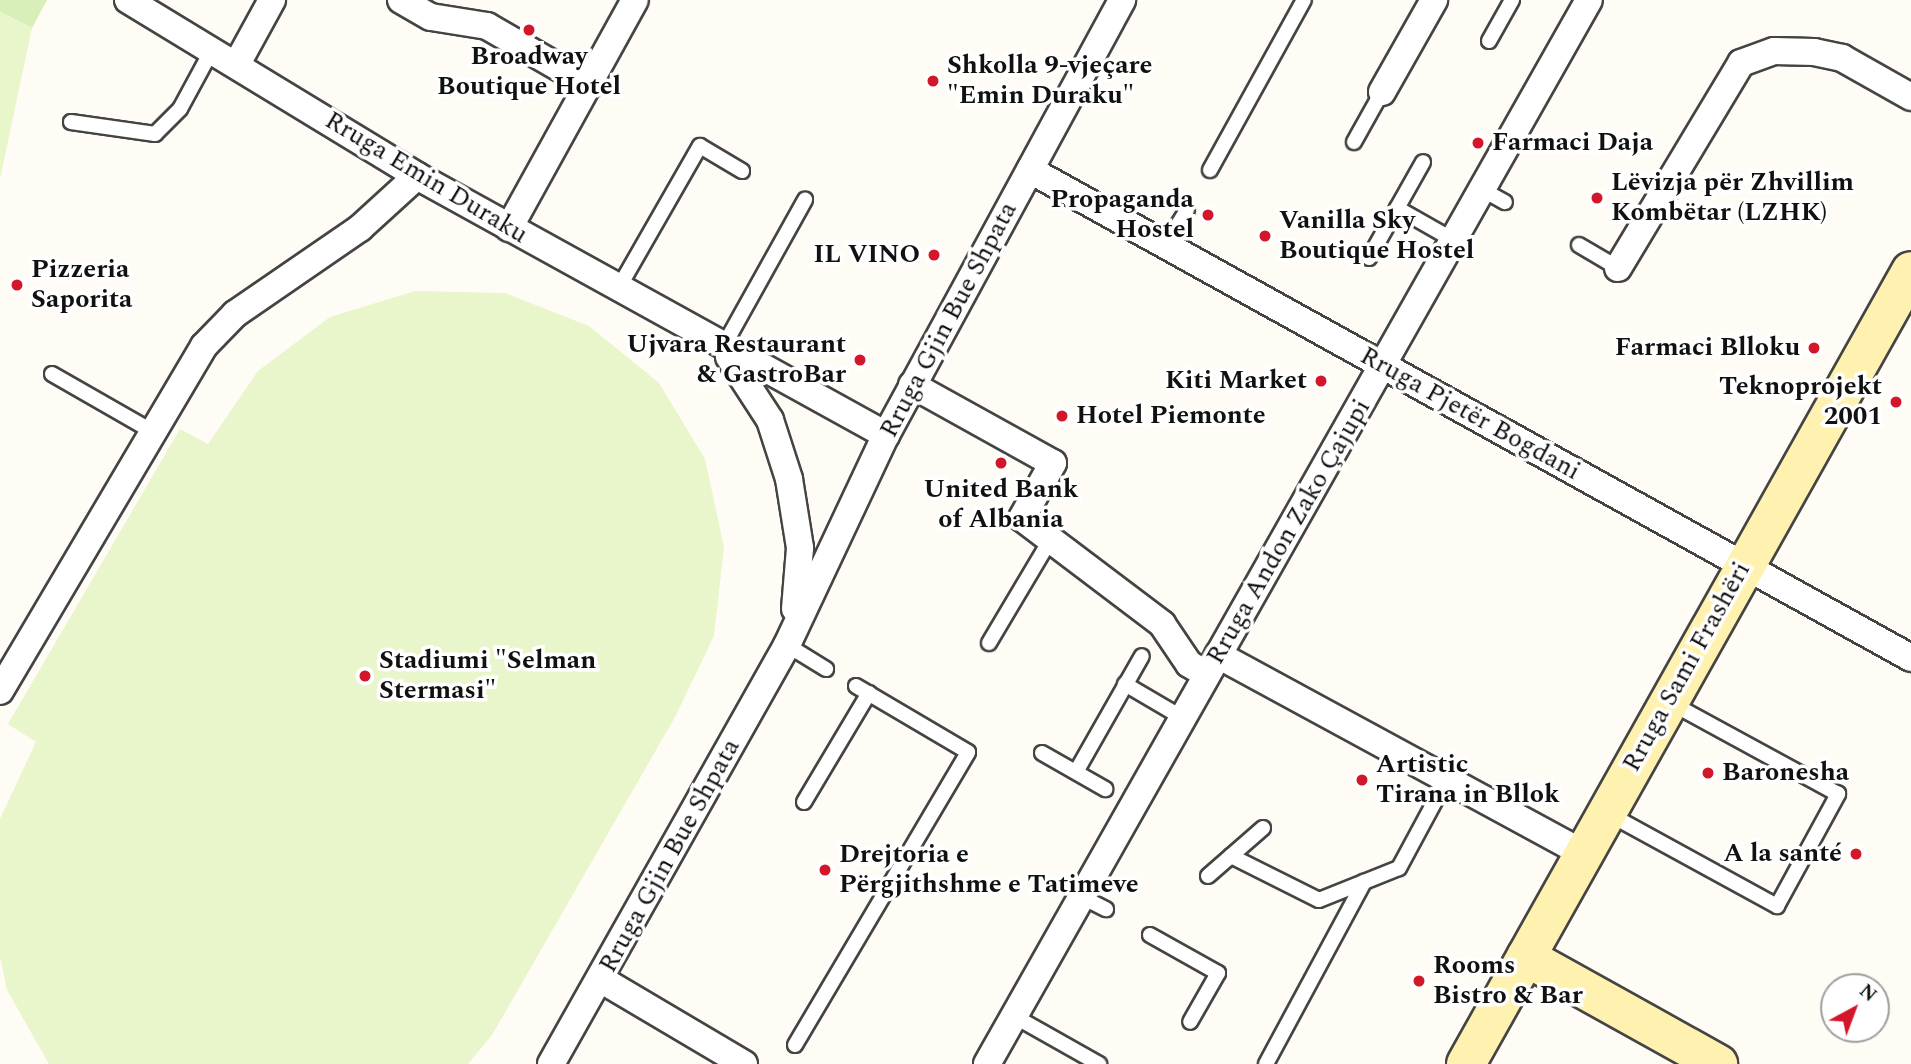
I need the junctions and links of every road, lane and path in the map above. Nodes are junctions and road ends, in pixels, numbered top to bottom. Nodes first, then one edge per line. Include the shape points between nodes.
1 (128, 0) edge
2 (272, 0) edge
3 (401, 0) edge
4 (635, 0) edge
5 (1122, 0) edge
6 (1304, 0) edge
7 (1434, 0) edge
8 (1512, 0) edge
9 (1589, 0) edge
10 (1489, 41) dead end
11 (213, 48) junction
12 (238, 62) junction
13 (589, 85) junction
14 (1382, 92) joint
15 (1911, 97) edge
16 (71, 122) dead end
17 (1354, 142) dead end
18 (1423, 162) dead end
19 (1030, 170) junction
20 (1210, 170) dead end
21 (742, 171) dead end
22 (417, 176) junction
23 (805, 200) dead end
24 (1397, 208) junction
25 (1187, 210) dead end
26 (509, 229) junction
27 (1455, 241) junction
28 (1165, 245) junction
29 (1579, 245) dead end
30 (1369, 258) dead end
31 (1618, 268) joint
32 (1911, 271) edge
33 (618, 289) junction
34 (722, 349) junction
35 (1385, 366) junction
36 (52, 374) dead end
37 (912, 385) junction
38 (155, 433) junction
39 (886, 436) junction
40 (1053, 536) junction
41 (1744, 565) junction
42 (989, 643) dead end
43 (786, 645) junction
44 (1142, 656) dead end
45 (1911, 658) edge
46 (1212, 664) junction
47 (826, 668) dead end
48 (1125, 684) junction
49 (0, 691) edge
50 (1668, 701) junction
51 (1183, 718) junction
52 (1042, 753) dead end
53 (1076, 772) junction
54 (1447, 779) junction
55 (1105, 789) dead end
56 (804, 802) dead end
57 (1606, 812) junction
58 (1263, 828) dead end
59 (1583, 853) junction
60 (1231, 856) junction
61 (1208, 876) dead end
62 (1364, 882) junction
63 (1082, 897) junction
64 (1106, 909) dead end
65 (1150, 934) dead end
66 (1526, 957) junction
67 (602, 980) junction
68 (1014, 1016) junction
69 (1190, 1023) dead end
70 (795, 1045) dead end
71 (551, 1064) edge
72 (744, 1064) edge
73 (987, 1064) edge
74 (1099, 1064) edge
75 (1266, 1064) edge
76 (1466, 1064) edge
77 (1718, 1064) edge

1 - 11 street, Rruga Emin Duraku
2 - 12 street
3 - 13 street via 431,17 487,26
4 - 13 street
5 - 19 street, Rruga Gjin Bue Shpata
6 - 20 lane
7 - 14 street
8 - 10 lane
9 - 27 street, Rruga Andon Zako Çajupi via 1494,196
11 - 12 street, Rruga Emin Duraku
11 - 16 lane via 180,109 155,134
12 - 22 street, Rruga Emin Duraku
13 - 26 street
14 - 17 lane
15 - 31 street via 1842,58 1814,52 1774,51 1741,63
18 - 24 lane
19 - 28 street, Rruga Pjetër Bogdani
19 - 37 street, Rruga Gjin Bue Shpata
21 - 33 lane via 700,146
22 - 26 street, Rruga Emin Duraku
22 - 38 street via 360,228 235,314 204,346
23 - 34 lane
24 - 27 lane
24 - 30 lane
25 - 28 lane
26 - 33 street, Rruga Emin Duraku
27 - 35 street, Rruga Andon Zako Çajupi
28 - 35 street, Rruga Pjetër Bogdani
29 - 31 lane
32 - 41 main road, Rruga Sami Frashëri
33 - 34 street, Rruga Emin Duraku
34 - 39 street, Rruga Emin Duraku
34 - 43 street via 771,420 794,501 800,582
35 - 41 street, Rruga Pjetër Bogdani
35 - 46 street, Rruga Andon Zako Çajupi
36 - 38 lane
37 - 39 street, Rruga Gjin Bue Shpata
37 - 40 street via 1053,463 1022,518
38 - 49 street
39 - 43 street, Rruga Gjin Bue Shpata
40 - 42 lane
40 - 46 street via 1162,624 1189,664
41 - 45 street, Rruga Pjetër Bogdani
41 - 50 main road, Rruga Sami Frashëri
43 - 47 lane
43 - 67 street, Rruga Gjin Bue Shpata
44 - 48 lane
46 - 51 street, Rruga Andon Zako Çajupi
46 - 54 street
48 - 51 lane
48 - 53 lane
50 - 57 main road, Rruga Sami Frashëri
50 - 57 lane via 1838,794 1777,906
51 - 63 street, Rruga Andon Zako Çajupi
52 - 53 lane
53 - 55 lane
54 - 59 street
54 - 62 lane via 1399,868
56 - 70 lane via 862,690 968,752
57 - 59 main road, Rruga Sami Frashëri
58 - 60 lane
59 - 66 main road, Rruga Sami Frashëri
60 - 61 lane
60 - 62 lane via 1319,901
62 - 75 lane
63 - 64 lane
63 - 68 street, Rruga Andon Zako Çajupi
65 - 69 lane via 1218,973
66 - 76 main road, Rruga Sami Frashëri
66 - 77 main road
67 - 71 street, Rruga Gjin Bue Shpata
67 - 72 street
68 - 73 street, Rruga Andon Zako Çajupi
68 - 74 lane

